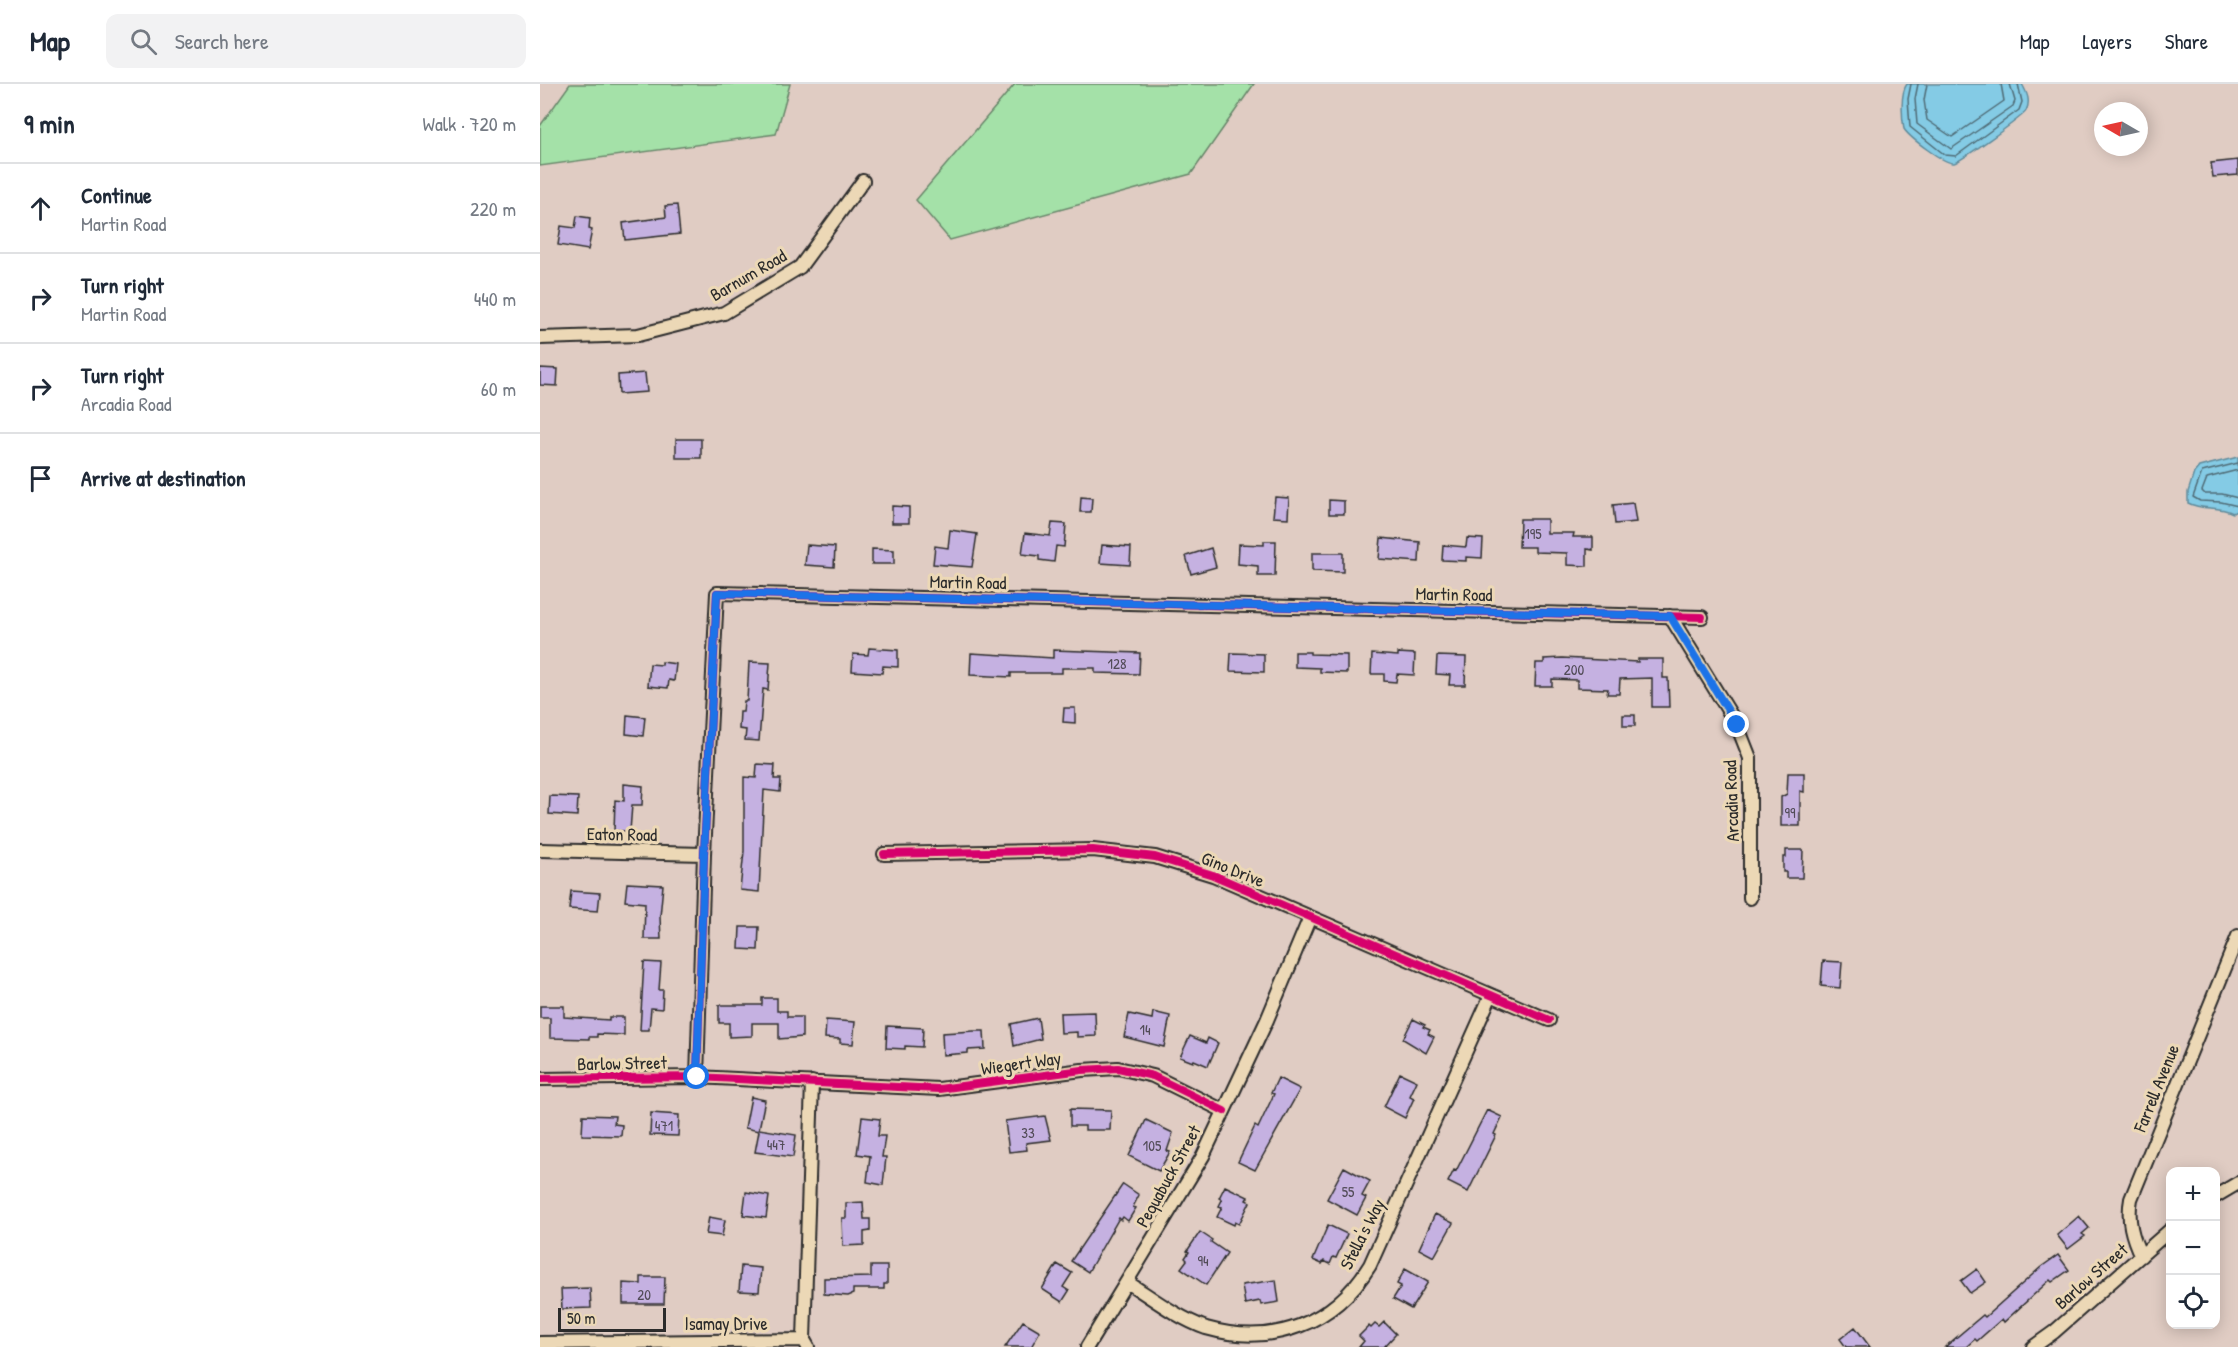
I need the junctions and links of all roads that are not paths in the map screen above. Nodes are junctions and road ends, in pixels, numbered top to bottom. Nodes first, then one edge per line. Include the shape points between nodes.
1 (863, 181) dead end
2 (540, 338) edge
3 (1670, 616) junction
4 (1702, 617) dead end
5 (540, 850) edge
6 (704, 854) junction
7 (884, 854) dead end
8 (1750, 898) dead end
9 (1310, 917) junction
10 (2238, 936) edge
11 (1491, 995) junction
12 (1549, 1020) dead end
13 (697, 1077) junction
14 (540, 1079) edge
15 (812, 1082) junction
16 (1224, 1111) junction
17 (2238, 1183) edge
18 (2220, 1194) edge
19 (2166, 1234) edge
20 (2141, 1256) junction
21 (1127, 1282) junction
22 (540, 1342) edge
23 (806, 1344) edge
24 (1087, 1347) edge
25 (2033, 1347) edge

1 - 2 street, Barnum Road via 800,267 724,314 638,335
3 - 4 street, Martin Road
3 - 6 street, Martin Road via 717,593
3 - 8 street, Arcadia Road via 1737,725 1750,758
5 - 6 street, Eaton Road
6 - 13 street, Martin Road
7 - 9 street, Gino Drive via 1093,850 1155,857 1213,875
9 - 11 street, Gino Drive
9 - 16 street, Pequabuck Street via 1268,1020
10 - 20 street, Farrell Avenue via 2131,1199 2130,1230
11 - 12 street, Gino Drive
11 - 21 street, Stella's Way via 1374,1257 1350,1293 1332,1310 1306,1326 1283,1333 1229,1335 1186,1319
13 - 14 street, Barlow Street
13 - 15 street, Barlow Street
15 - 16 street, Wiegert Way via 939,1089 1118,1068 1153,1076
15 - 23 street
16 - 21 street, Pequabuck Street via 1194,1173
17 - 18 street
19 - 20 street, Barlow Street
20 - 25 street, Barlow Street
21 - 24 street, Pequabuck Street
22 - 23 street, Isamay Drive

